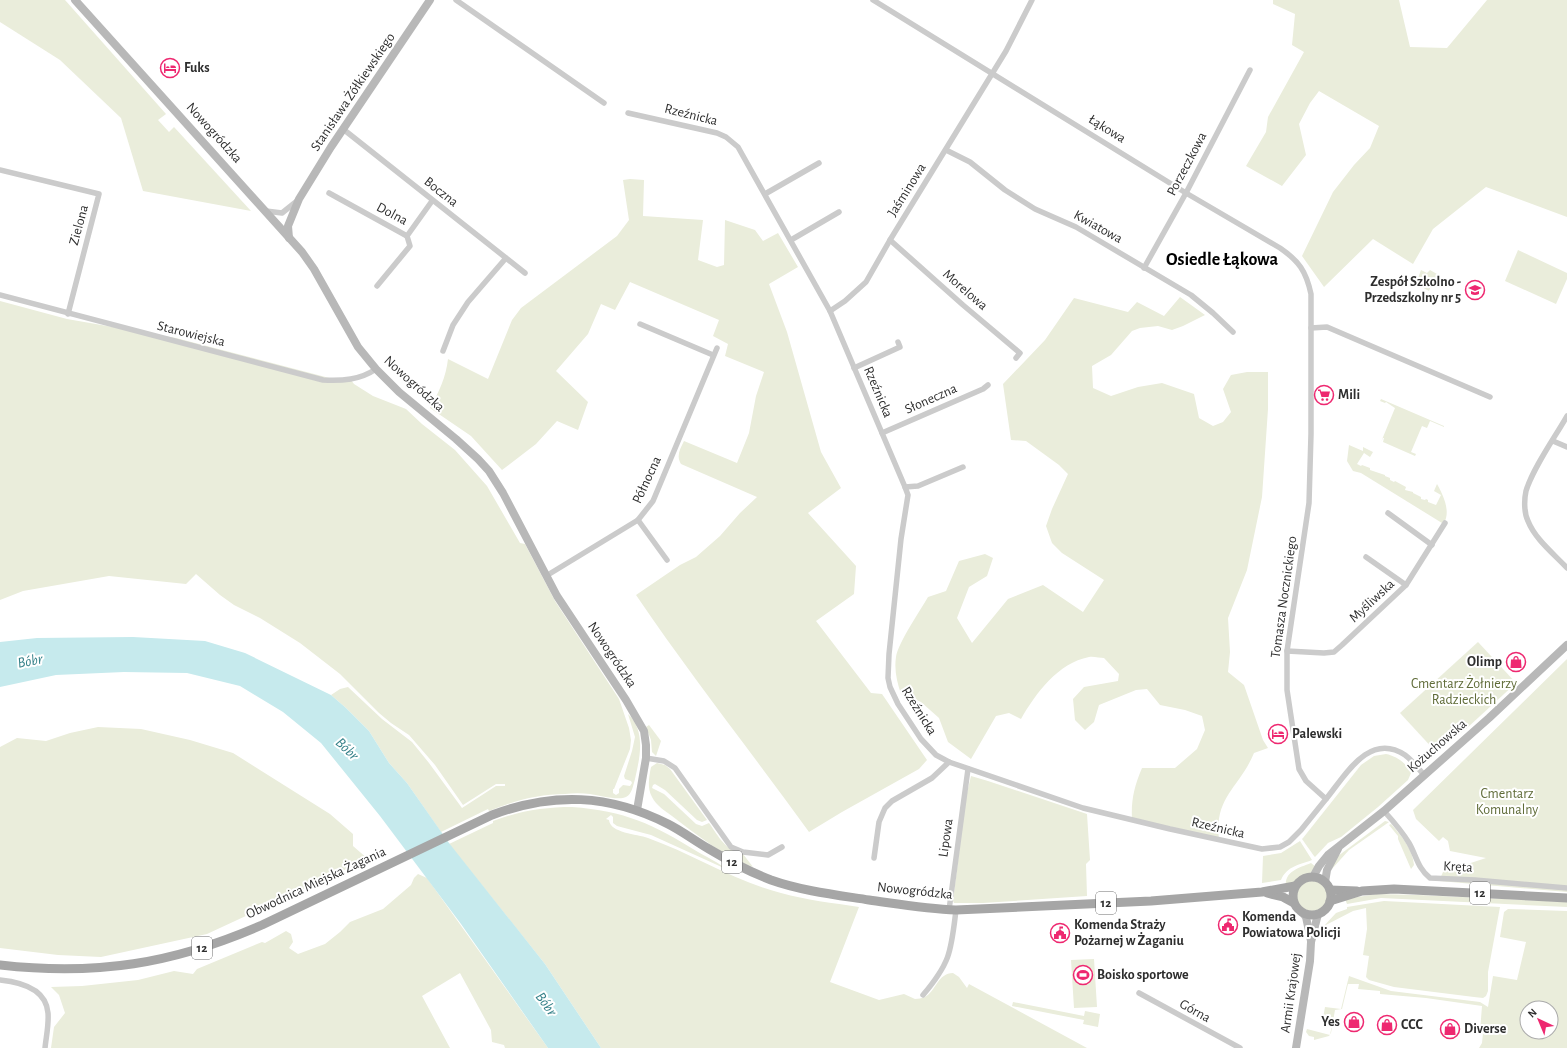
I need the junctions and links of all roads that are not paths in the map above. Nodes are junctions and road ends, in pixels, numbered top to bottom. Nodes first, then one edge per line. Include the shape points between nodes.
1 (75, 0) edge
2 (430, 0) edge
3 (456, 0) edge
4 (873, 0) edge
5 (1030, 1) edge
6 (1250, 70) dead end
7 (993, 73) junction
8 (604, 103) dead end
9 (628, 113) dead end
10 (343, 129) junction
11 (946, 150) junction
12 (819, 163) dead end
13 (0, 170) edge
14 (329, 193) dead end
15 (1186, 193) junction
16 (765, 194) junction
17 (299, 199) junction
18 (432, 201) junction
19 (266, 211) junction
20 (839, 212) dead end
21 (406, 236) junction
22 (289, 238) junction
23 (791, 240) junction
24 (890, 240) junction
25 (506, 258) junction
26 (1144, 268) junction
27 (525, 273) dead end
28 (377, 286) dead end
29 (1312, 294) joint
30 (0, 296) edge
31 (830, 311) junction
32 (68, 314) junction
33 (640, 324) dead end
34 (1311, 328) junction
35 (1233, 332) dead end
36 (898, 342) dead end
37 (717, 348) dead end
38 (443, 351) dead end
39 (713, 355) junction
40 (1016, 358) dead end
41 (854, 368) junction
42 (376, 369) junction
43 (988, 385) dead end
44 (1490, 397) dead end
45 (1567, 416) edge
46 (882, 433) junction
47 (1553, 440) junction
48 (1567, 447) edge
49 (963, 468) dead end
50 (905, 487) junction
51 (1388, 513) dead end
52 (638, 520) junction
53 (1445, 523) dead end
54 (1432, 545) junction
55 (1366, 557) dead end
56 (666, 560) dead end
57 (1567, 568) edge
58 (546, 576) junction
59 (1406, 585) junction
60 (1567, 644) edge
61 (1287, 651) junction
62 (646, 758) junction
63 (949, 762) junction
64 (968, 769) junction
65 (1424, 775) junction
66 (1326, 799) junction
67 (637, 810) junction
68 (1384, 811) junction
69 (782, 847) dead end
70 (1340, 847) junction
71 (874, 858) dead end
72 (1313, 877) junction
73 (1295, 886) junction
74 (1328, 886) junction
75 (1567, 888) edge
76 (1262, 892) junction
77 (1362, 892) junction
78 (1567, 898) edge
79 (1330, 901) junction
80 (1294, 903) junction
81 (953, 910) junction
82 (1303, 913) junction
83 (1318, 914) junction
84 (1311, 942) junction
85 (0, 965) edge
86 (0, 980) edge
87 (1140, 993) dead end
88 (923, 995) dead end
89 (45, 1048) edge
90 (1240, 1048) edge
91 (1296, 1048) edge

1 - 19 main road, Nowogródzka
2 - 10 main road, Stanisława Żółkiewskiego
3 - 8 street
4 - 7 street, Łąkowa
5 - 7 street, Jaśminowa
6 - 15 street, Porzeczkowa
7 - 11 street, Jaśminowa
7 - 15 street, Łąkowa
9 - 16 street, Rzeźnicka via 726,137 742,153
10 - 17 main road, Stanisława Żółkiewskiego
10 - 18 street, Boczna
11 - 24 street, Jaśminowa
11 - 26 street, Kwiatowa via 970,162 1005,190 1035,209 1076,227
12 - 16 street
13 - 32 street, Zielona via 99,194
14 - 21 street, Dolna
15 - 26 street, Porzeczkowa
15 - 29 street, Łąkowa via 1292,256 1302,266
16 - 23 street, Rzeźnicka
17 - 19 street, Stanisława Żółkiewskiego via 282,213
17 - 22 main road, Stanisława Żółkiewskiego via 288,226
18 - 21 street, Dolna
18 - 25 street, Boczna
19 - 22 main road, Nowogródzka
20 - 23 street
21 - 28 street via 410,246
22 - 42 main road, Nowogródzka via 314,269 358,347
23 - 31 street, Rzeźnicka
24 - 31 street, Jaśminowa via 866,282
24 - 40 street, Morelowa via 1020,352
25 - 27 street, Boczna
25 - 38 street via 468,302 453,325
26 - 35 street, Kwiatowa via 1191,296
29 - 34 street, Tomasza Nocznickiego
30 - 32 street, Starowiejska
31 - 41 street, Rzeźnicka
32 - 42 street, Starowiejska via 324,380 356,378
33 - 39 street
34 - 44 street via 1327,327
34 - 61 street, Tomasza Nocznickiego via 1309,503
36 - 41 street via 900,347
37 - 39 street, Północna
39 - 52 street, Północna via 653,501
41 - 46 street, Rzeźnicka
42 - 58 main road, Nowogródzka via 489,471
43 - 46 street, Słoneczna
45 - 47 street
46 - 50 street, Rzeźnicka
47 - 48 street
47 - 57 street via 1526,492 1525,508 1528,522
49 - 50 street via 918,486
50 - 63 street, Rzeźnicka via 908,495 901,539 888,678 895,700 921,739 936,755
51 - 54 street
52 - 56 street
52 - 58 street, Północna
53 - 54 street, Myśliwska
54 - 59 street, Myśliwska
55 - 59 street
58 - 62 main road, Nowogródzka via 644,731
59 - 61 street, Myśliwska via 1334,652 1324,654
60 - 65 main road, Kożuchowska
61 - 66 street, Tomasza Nocznickiego via 1287,690 1299,769 1306,781
62 - 67 main road, Nowogródzka
62 - 69 street via 664,761 675,768 731,847 738,851 768,855
63 - 64 street, Rzeźnicka
63 - 71 street via 932,778 892,801 885,808 879,822
64 - 66 street, Rzeźnicka via 1083,808 1262,849 1280,847 1289,842
64 - 81 street, Lipowa
65 - 66 street via 1405,755 1395,749 1375,749 1356,762
65 - 68 main road, Kożuchowska
67 - 81 main road, Nowogródzka / 12 via 668,824 757,874 785,884 849,897
67 - 85 main road, Obwodnica Miejska Żagania / 12 via 601,801 570,800 513,807 245,932 165,959 95,969
68 - 70 main road, Kożuchowska
68 - 75 street, Kręta via 1400,829 1410,844 1419,866 1430,878
70 - 72 main road, Kożuchowska via 1324,859
70 - 74 main road, Kożuchowska via 1326,870
72 - 73 main road, 12 via 1303,879
72 - 74 main road, 12 via 1320,878
73 - 76 main road, Nowogródzka / 12
73 - 80 main road
74 - 77 main road, 12
74 - 79 main road
76 - 80 main road, Nowogródzka / 12 via 1283,897
76 - 81 main road, Nowogródzka / 12 via 1151,901
77 - 78 main road, 12 via 1394,890
77 - 79 main road, 12
79 - 83 main road via 1326,909
80 - 82 main road, 12
81 - 88 street, Lipowa via 952,946 947,961
82 - 83 main road
82 - 84 main road, Armii Krajowej
83 - 84 main road, Armii Krajowej
84 - 91 main road, Armii Krajowej
86 - 89 street via 17,982 29,987 44,1001 48,1012
87 - 90 street, Górna

